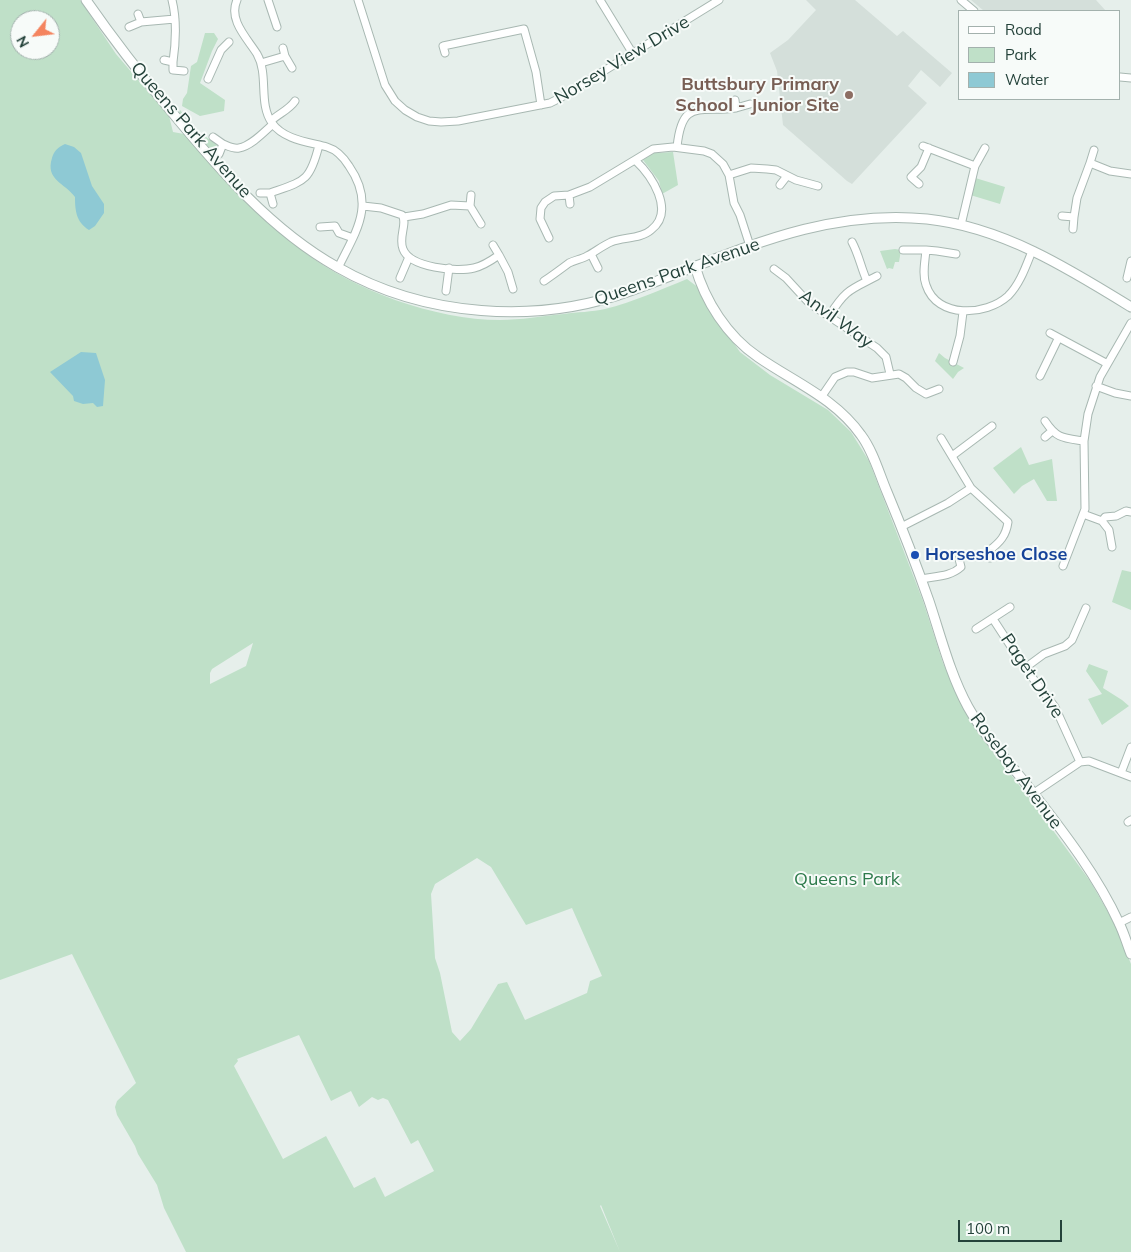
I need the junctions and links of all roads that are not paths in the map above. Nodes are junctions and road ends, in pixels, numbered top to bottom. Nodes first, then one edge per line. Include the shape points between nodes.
1 (86, 0) edge
2 (172, 0) edge
3 (237, 0) edge
4 (268, 0) edge
5 (358, 0) edge
6 (600, 0) edge
7 (720, 0) edge
8 (961, 0) edge
9 (973, 10) edge
10 (175, 19) junction
11 (129, 27) dead end
12 (277, 27) dead end
13 (229, 42) dead end
14 (443, 46) dead end
15 (633, 54) junction
16 (164, 60) dead end
17 (173, 62) junction
18 (261, 64) junction
19 (292, 68) dead end
20 (184, 71) dead end
21 (208, 79) dead end
22 (295, 101) dead end
23 (750, 104) dead end
24 (541, 105) junction
25 (272, 123) junction
26 (213, 137) dead end
27 (223, 144) junction
28 (318, 145) junction
29 (677, 147) junction
30 (985, 148) dead end
31 (1094, 150) dead end
32 (219, 154) dead end
33 (635, 160) junction
34 (1090, 163) junction
35 (975, 166) junction
36 (728, 174) junction
37 (1131, 174) edge
38 (787, 176) junction
39 (919, 184) dead end
40 (780, 185) dead end
41 (818, 186) dead end
42 (270, 193) junction
43 (260, 194) dead end
44 (471, 194) dead end
45 (569, 195) junction
46 (273, 204) dead end
47 (570, 204) dead end
48 (363, 206) junction
49 (470, 206) junction
50 (1062, 216) dead end
51 (404, 217) junction
52 (1074, 217) junction
53 (482, 224) dead end
54 (961, 225) junction
55 (320, 227) dead end
56 (1073, 229) dead end
57 (353, 238) junction
58 (549, 238) dead end
59 (852, 242) dead end
60 (493, 245) dead end
61 (750, 246) junction
62 (903, 250) dead end
63 (926, 250) junction
64 (1032, 251) junction
65 (591, 254) junction
66 (956, 254) dead end
67 (499, 256) junction
68 (408, 257) junction
69 (1131, 261) edge
70 (695, 266) junction
71 (338, 268) junction
72 (449, 268) junction
73 (598, 268) dead end
74 (774, 269) dead end
75 (877, 276) dead end
76 (400, 278) dead end
77 (1127, 278) dead end
78 (544, 281) dead end
79 (868, 281) junction
80 (513, 289) dead end
81 (446, 291) dead end
82 (1131, 307) edge
83 (963, 312) junction
84 (829, 316) junction
85 (1131, 323) edge
86 (1050, 333) dead end
87 (1058, 339) junction
88 (953, 362) dead end
89 (1106, 363) junction
90 (890, 374) junction
91 (1040, 376) dead end
92 (1096, 386) junction
93 (939, 390) dead end
94 (822, 396) junction
95 (1131, 396) edge
96 (1045, 421) dead end
97 (992, 426) dead end
98 (1052, 431) junction
99 (1045, 437) dead end
100 (941, 438) dead end
101 (1084, 441) junction
102 (952, 456) junction
103 (971, 488) junction
104 (1131, 512) edge
105 (1083, 514) junction
106 (1102, 521) junction
107 (901, 526) junction
108 (1112, 547) dead end
109 (959, 558) dead end
110 (990, 558) dead end
111 (1063, 566) dead end
112 (921, 579) junction
113 (1010, 608) dead end
114 (1086, 608) dead end
115 (993, 619) junction
116 (976, 629) dead end
117 (1025, 668) junction
118 (1131, 747) edge
119 (1080, 762) junction
120 (1121, 773) junction
121 (1131, 777) edge
122 (1034, 794) junction
123 (1131, 917) edge
124 (1120, 923) junction
125 (1131, 954) edge

1 - 71 street, Queens Park Avenue via 138,73 202,150 270,217 305,247
2 - 10 street
3 - 18 street via 236,20
4 - 12 street
5 - 24 street, Norsey View Drive via 385,85 395,101 417,117 441,122
6 - 15 street
7 - 15 street, Norsey View Drive
8 - 9 street
10 - 11 street via 140,18
10 - 17 street
13 - 21 street via 221,50
14 - 24 street via 524,29
15 - 24 street, Norsey View Drive via 560,98
16 - 17 street
17 - 20 street via 173,70
18 - 19 street via 284,52
18 - 25 street via 266,111
22 - 25 street
23 - 29 street via 736,104 723,110 705,108 689,113 680,127
25 - 27 street via 239,148
25 - 28 street via 289,136
26 - 27 street
27 - 32 street
28 - 42 street via 313,167 305,179
28 - 48 street via 330,148 345,160 360,184
29 - 33 street via 653,149
29 - 36 street via 712,154
30 - 35 street
31 - 34 street
33 - 45 street via 604,180
33 - 65 street via 654,183 661,206 658,223 650,231 611,242
34 - 37 street via 1110,171
34 - 52 street via 1077,198
35 - 39 street via 926,147 921,167 911,177
35 - 54 street
36 - 38 street via 759,168 776,170
36 - 61 street via 734,203
38 - 40 street
38 - 41 street
42 - 43 street
42 - 46 street
44 - 49 street
45 - 47 street
45 - 58 street via 554,196 541,208 540,220
48 - 51 street via 398,212
48 - 57 street
49 - 51 street via 451,206
49 - 53 street
50 - 52 street
51 - 68 street via 401,240
52 - 56 street
54 - 61 street, Queens Park Avenue via 915,218 861,219 810,227
54 - 64 street, Queens Park Avenue
55 - 57 street via 334,226
57 - 71 street
59 - 79 street
60 - 67 street
61 - 70 street, Queens Park Avenue
62 - 63 street
63 - 66 street
63 - 83 street via 924,277 930,295 941,304
64 - 82 street, Queens Park Avenue
64 - 83 street via 1018,283 1007,297 991,307
65 - 73 street
65 - 78 street via 571,262
67 - 72 street via 472,268
67 - 80 street
68 - 72 street via 424,264
68 - 76 street
69 - 77 street
70 - 71 street, Queens Park Avenue via 628,292 584,304 511,312 459,308 421,300
70 - 94 street, Rosebay Avenue via 714,309 738,341 756,356
72 - 81 street
74 - 84 street, Anvil Way via 809,303
75 - 79 street
79 - 84 street via 845,293
83 - 88 street
84 - 90 street, Anvil Way via 882,353
85 - 89 street
86 - 87 street
87 - 89 street
87 - 91 street
89 - 92 street
90 - 93 street via 899,374 926,394
90 - 94 street via 872,378 847,372 836,376
92 - 95 street
92 - 101 street
94 - 107 street, Rosebay Avenue via 849,419 863,437
96 - 98 street
97 - 102 street
98 - 99 street
98 - 101 street via 1064,438
100 - 102 street
101 - 105 street
102 - 103 street
103 - 107 street via 948,504
103 - 110 street via 1008,522 1002,540 990,550
104 - 106 street via 1105,517
105 - 106 street
105 - 111 street
106 - 108 street via 1109,530
107 - 112 street, Rosebay Avenue
109 - 112 street via 962,567 959,569 944,576
112 - 122 street, Rosebay Avenue via 945,653 968,707
113 - 115 street, Paget Drive
114 - 117 street via 1072,640
115 - 116 street, Paget Drive
115 - 117 street, Paget Drive
117 - 119 street, Paget Drive via 1060,715
118 - 120 street
119 - 120 street via 1089,761
119 - 122 street
120 - 121 street
122 - 124 street, Rosebay Avenue via 1086,866
123 - 124 street
124 - 125 street, Rosebay Avenue

